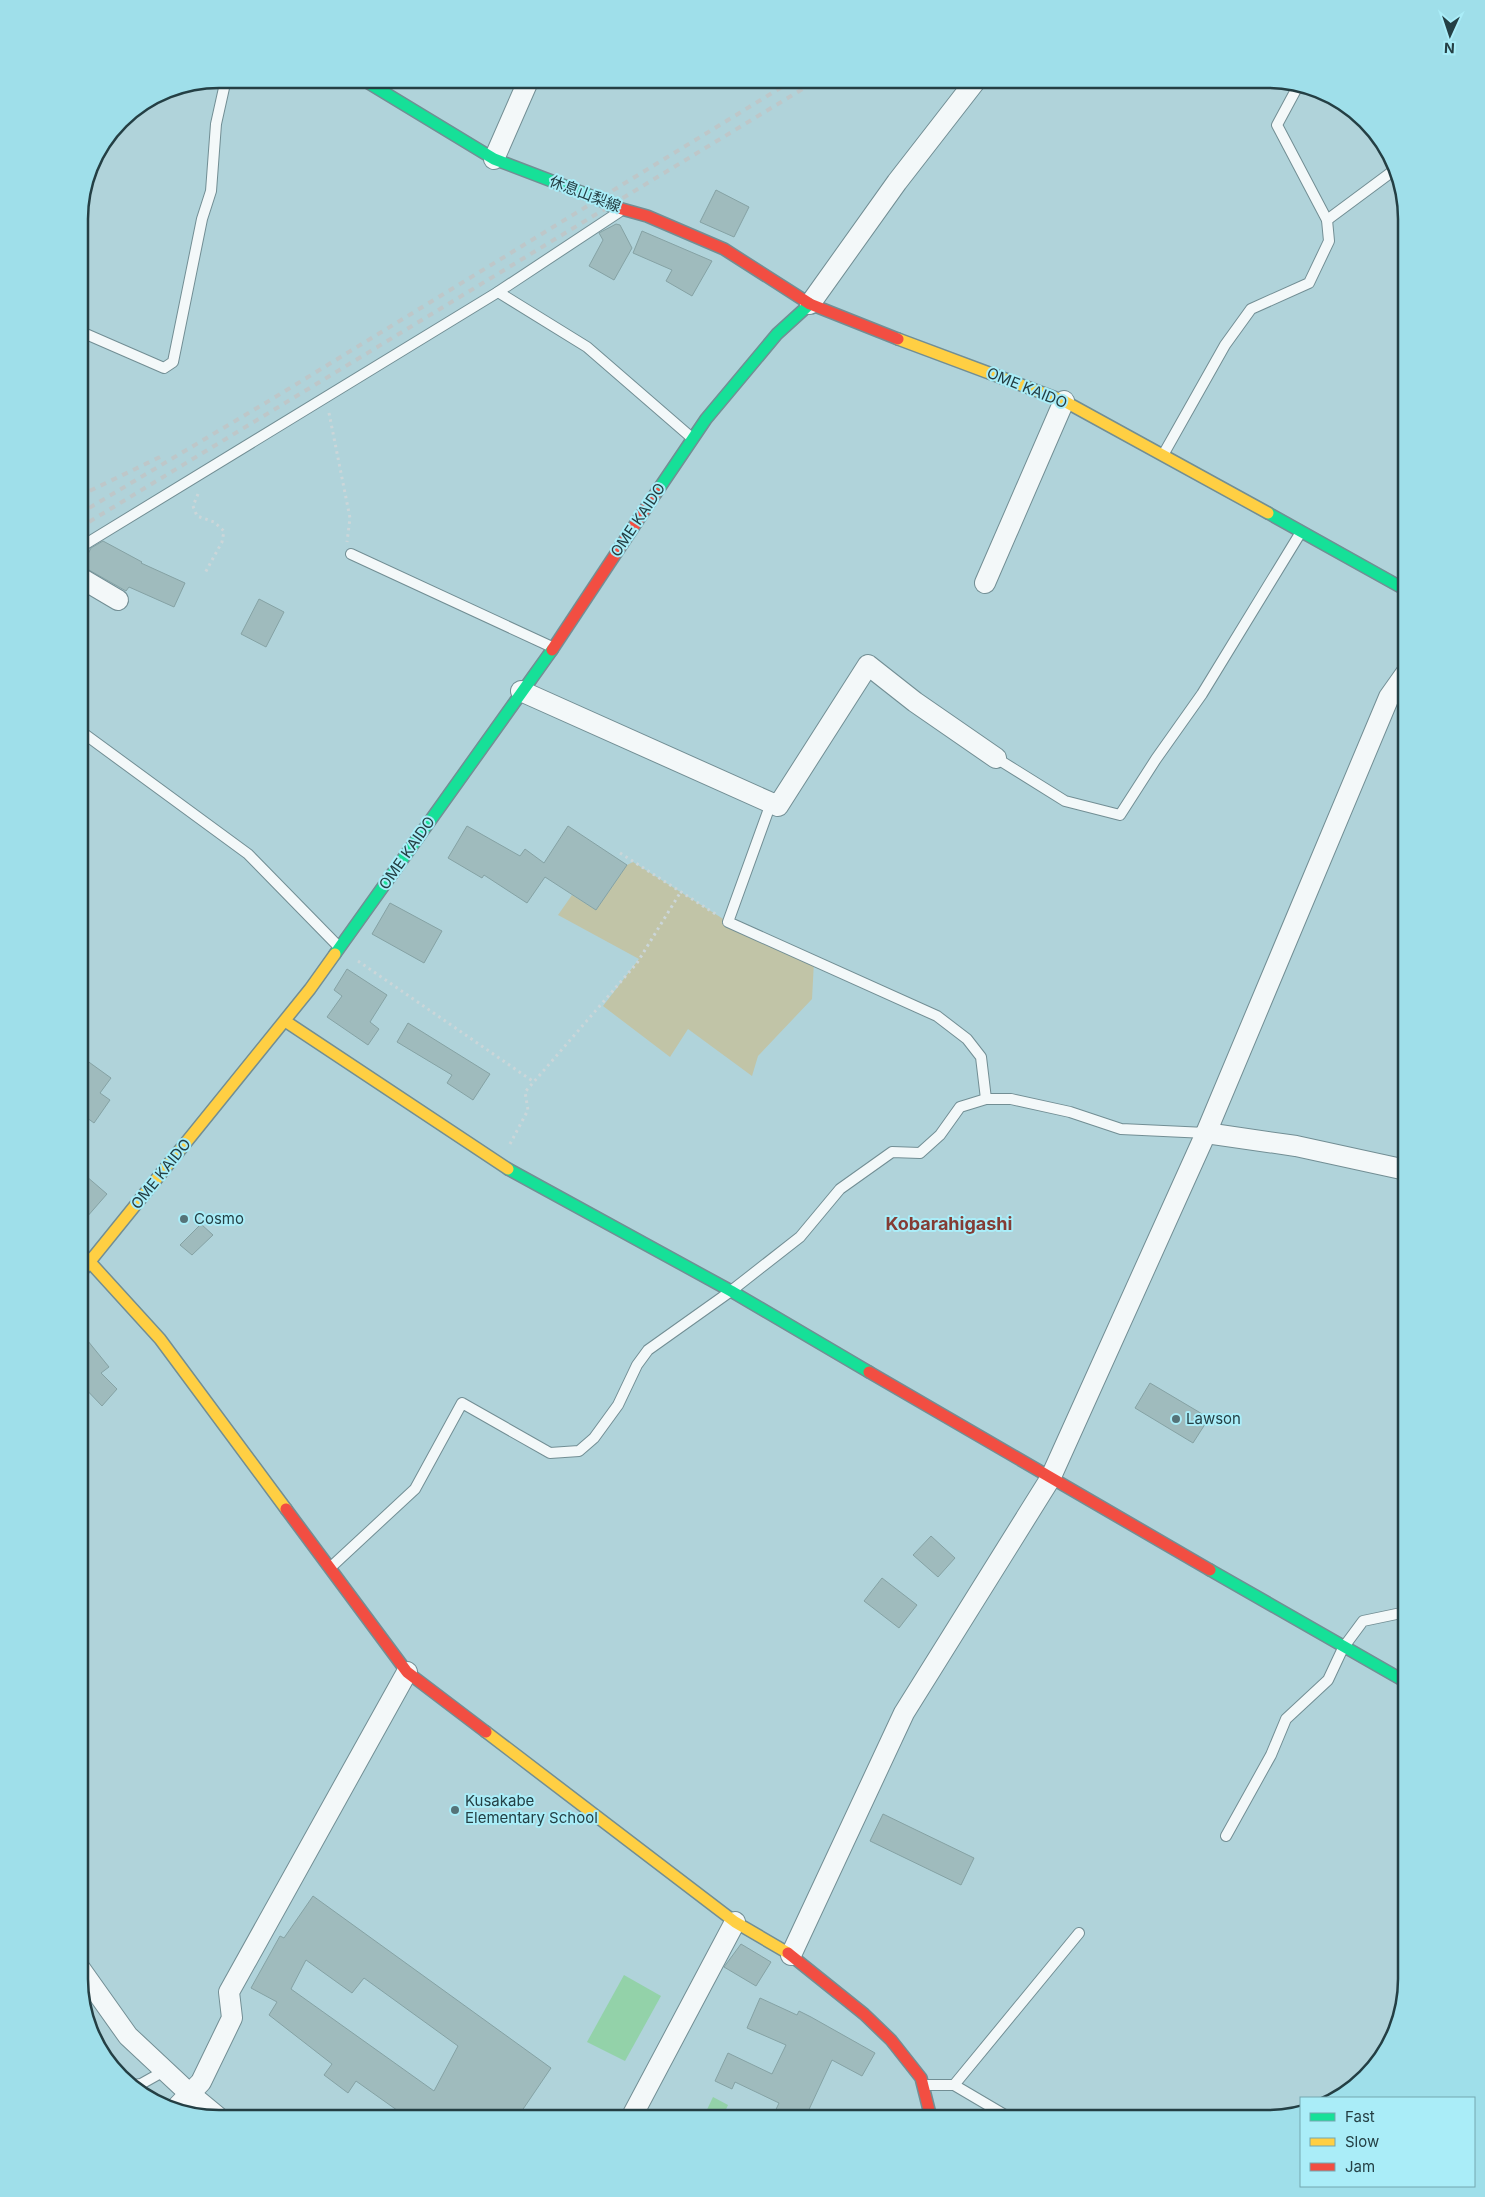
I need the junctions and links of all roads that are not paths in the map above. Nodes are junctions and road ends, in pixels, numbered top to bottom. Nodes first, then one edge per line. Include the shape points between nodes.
1 (224, 88) edge
2 (376, 88) edge
3 (525, 88) edge
4 (970, 88) edge
5 (1295, 91) edge
6 (494, 159) junction
7 (1390, 173) edge
8 (623, 209) junction
9 (1327, 220) junction
10 (498, 292) junction
11 (810, 304) junction
12 (88, 335) edge
13 (1064, 401) junction
14 (693, 439) junction
15 (1162, 456) junction
16 (1302, 531) junction
17 (88, 543) edge
18 (350, 554) road end
19 (88, 582) edge
20 (986, 583) dead end
21 (1398, 585) edge
22 (118, 600) dead end
23 (553, 648) junction
24 (1398, 684) edge
25 (521, 691) junction
26 (88, 737) edge
27 (996, 758) joint
28 (771, 803) junction
29 (339, 948) junction
30 (286, 1021) junction
31 (986, 1099) junction
32 (1206, 1133) junction
33 (1398, 1168) edge
34 (90, 1262) junction
35 (88, 1264) edge
36 (731, 1291) junction
37 (1050, 1479) junction
38 (330, 1568) junction
39 (1398, 1614) edge
40 (1343, 1648) junction
41 (406, 1672) junction
42 (1398, 1678) edge
43 (1226, 1836) dead end
44 (735, 1922) junction
45 (1079, 1933) dead end
46 (791, 1955) junction
47 (88, 1980) edge
48 (166, 2070) junction
49 (141, 2084) edge
50 (922, 2085) junction
51 (954, 2085) junction
52 (198, 2106) edge
53 (636, 2109) edge
54 (929, 2110) edge
55 (996, 2110) edge

1 - 12 lane via 216,124 211,191 202,219 173,362 164,368
2 - 6 street, 休息山梨線
3 - 6 street
4 - 11 street via 897,182
5 - 9 lane via 1277,125
6 - 8 street, 休息山梨線
7 - 9 lane
8 - 10 lane
8 - 11 street, 休息山梨線 via 724,249
9 - 15 lane via 1329,241 1310,282 1251,309 1226,345
10 - 14 lane via 587,347
10 - 17 lane
11 - 13 street, OME KAIDO
11 - 14 street, OME KAIDO via 777,334
13 - 15 street, OME KAIDO
13 - 20 street
14 - 23 street, OME KAIDO
15 - 16 street, OME KAIDO
16 - 21 street, OME KAIDO
16 - 27 lane via 1202,694 1120,815 1065,801
18 - 23 lane
19 - 22 street
23 - 25 street, OME KAIDO
24 - 32 street via 1389,697
25 - 28 street
25 - 29 street, OME KAIDO
26 - 29 lane via 248,854
27 - 28 street via 868,665 778,806
28 - 31 lane via 728,922 937,1016 967,1039 982,1057
29 - 30 street, OME KAIDO
30 - 34 street, OME KAIDO
30 - 36 street via 499,1164
31 - 32 lane via 1011,1099 1070,1112 1121,1129
31 - 36 lane via 960,1107 940,1135 920,1153 892,1152 840,1189 800,1237
32 - 33 street via 1296,1146
32 - 37 street
34 - 35 street, OME KAIDO
34 - 38 street via 160,1339
36 - 37 street
36 - 38 lane via 648,1350 618,1405 594,1438 579,1451 550,1453 462,1403 415,1489
37 - 40 street
37 - 46 street via 904,1713
38 - 41 street
39 - 40 lane via 1363,1621
40 - 42 street
40 - 43 lane via 1328,1680 1286,1719 1272,1755
41 - 44 street
41 - 52 street via 229,1992 232,2018 201,2082
44 - 46 street
44 - 53 street
45 - 51 lane
46 - 50 street via 891,2040 921,2078
47 - 48 street via 128,2036
48 - 49 lane
48 - 52 street
50 - 51 lane
50 - 54 street
51 - 55 lane

